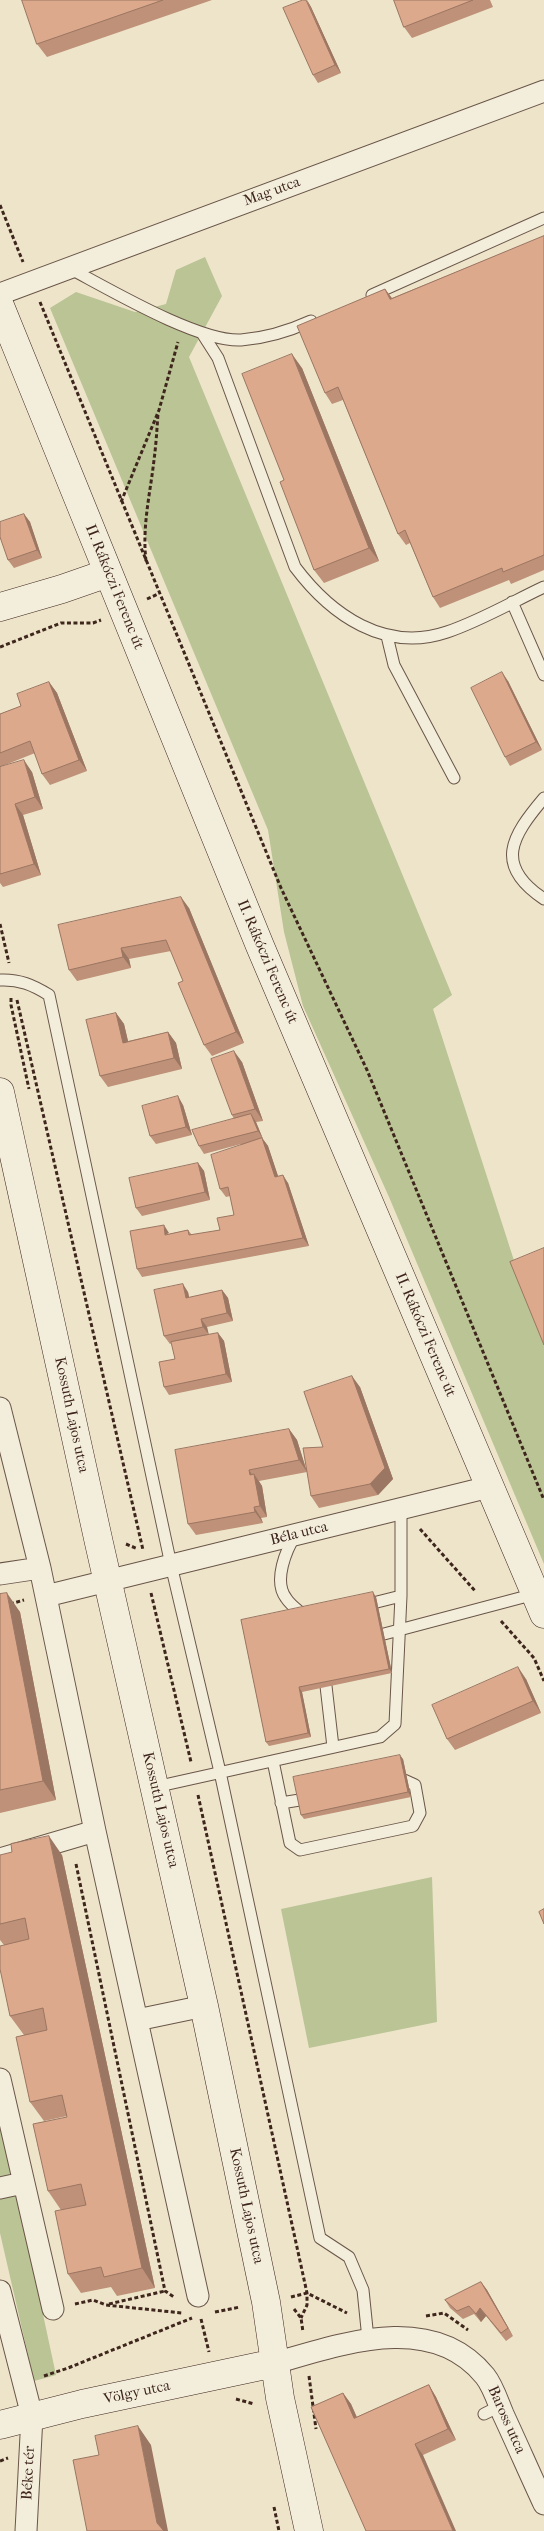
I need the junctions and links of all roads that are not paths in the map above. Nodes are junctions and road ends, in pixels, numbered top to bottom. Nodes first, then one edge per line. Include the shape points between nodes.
1 (544, 91) edge
2 (544, 218) edge
3 (69, 268) junction
4 (0, 294) edge
5 (360, 300) edge
6 (0, 306) edge
7 (326, 315) edge
8 (202, 333) junction
9 (108, 573) junction
10 (544, 587) edge
11 (512, 602) junction
12 (0, 607) edge
13 (387, 636) junction
14 (544, 675) edge
15 (454, 778) dead end
16 (544, 798) edge
17 (544, 899) edge
18 (0, 980) edge
19 (0, 1092) edge
20 (0, 1408) edge
21 (489, 1487) junction
22 (402, 1508) junction
23 (296, 1534) junction
24 (170, 1565) junction
25 (40, 1568) junction
26 (0, 1574) edge
27 (108, 1580) junction
28 (46, 1596) junction
29 (401, 1596) junction
30 (377, 1602) edge
31 (540, 1604) edge
32 (300, 1612) edge
33 (400, 1630) junction
34 (384, 1634) edge
35 (326, 1686) edge
36 (333, 1747) junction
37 (273, 1761) junction
38 (220, 1772) junction
39 (385, 1784) edge
40 (155, 1787) junction
41 (319, 1796) edge
42 (282, 1803) junction
43 (95, 1831) junction
44 (0, 1859) edge
45 (204, 2006) junction
46 (137, 2020) junction
47 (0, 2079) edge
48 (23, 2183) junction
49 (0, 2188) edge
50 (0, 2291) edge
51 (198, 2296) dead end
52 (53, 2309) road end
53 (366, 2330) junction
54 (275, 2362) junction
55 (32, 2416) junction
56 (0, 2425) edge
57 (544, 2504) edge
58 (26, 2531) edge
59 (309, 2531) edge

1 - 3 street, Mag utca
2 - 5 lane
3 - 4 street, Mag utca
3 - 8 lane
6 - 9 street, II. Rákóczi Ferenc út
7 - 8 lane via 282,333 240,340
8 - 13 lane via 218,358 295,567 332,608 356,624
9 - 12 street
9 - 21 street, II. Rákóczi Ferenc út via 260,946
10 - 11 lane
11 - 13 lane via 447,632 417,639
11 - 14 lane
13 - 15 lane via 394,665
16 - 17 lane via 518,832 511,850 515,871 526,886
18 - 24 lane via 13,979 32,984 49,995
19 - 27 street, Kossuth Lajos utca
20 - 25 street
21 - 22 street, Béla utca
21 - 31 street, II. Rákóczi Ferenc út
22 - 23 street, Béla utca
22 - 29 lane
23 - 24 street, Béla utca
23 - 32 lane via 285,1552 281,1572 284,1597
24 - 27 street, Béla utca
24 - 38 lane
25 - 26 street
25 - 28 street
27 - 28 street, Béla utca
27 - 40 street, Kossuth Lajos utca
28 - 43 street
29 - 30 lane
29 - 33 lane
31 - 33 lane via 489,1607
33 - 34 lane
33 - 36 lane via 395,1724 380,1737
35 - 36 lane
36 - 37 lane
37 - 38 lane
37 - 42 lane
38 - 40 lane
38 - 53 lane via 320,2238 349,2257 363,2290
39 - 42 lane via 404,1780 415,1785 420,1813 413,1826 300,1850 290,1843
40 - 45 street, Kossuth Lajos utca
41 - 42 lane
43 - 44 street
43 - 46 street
45 - 46 street
45 - 54 street, Kossuth Lajos utca via 266,2302
46 - 51 street
47 - 48 street
48 - 49 street
48 - 52 street
50 - 55 street, Béke tér
53 - 54 street, Baross utca
53 - 57 street, Baross utca via 446,2346 466,2358 486,2377 492,2410
54 - 55 street, Völgy utca
54 - 59 street, Kossuth Lajos utca
55 - 56 street, Völgy utca
55 - 58 street, Béke tér

